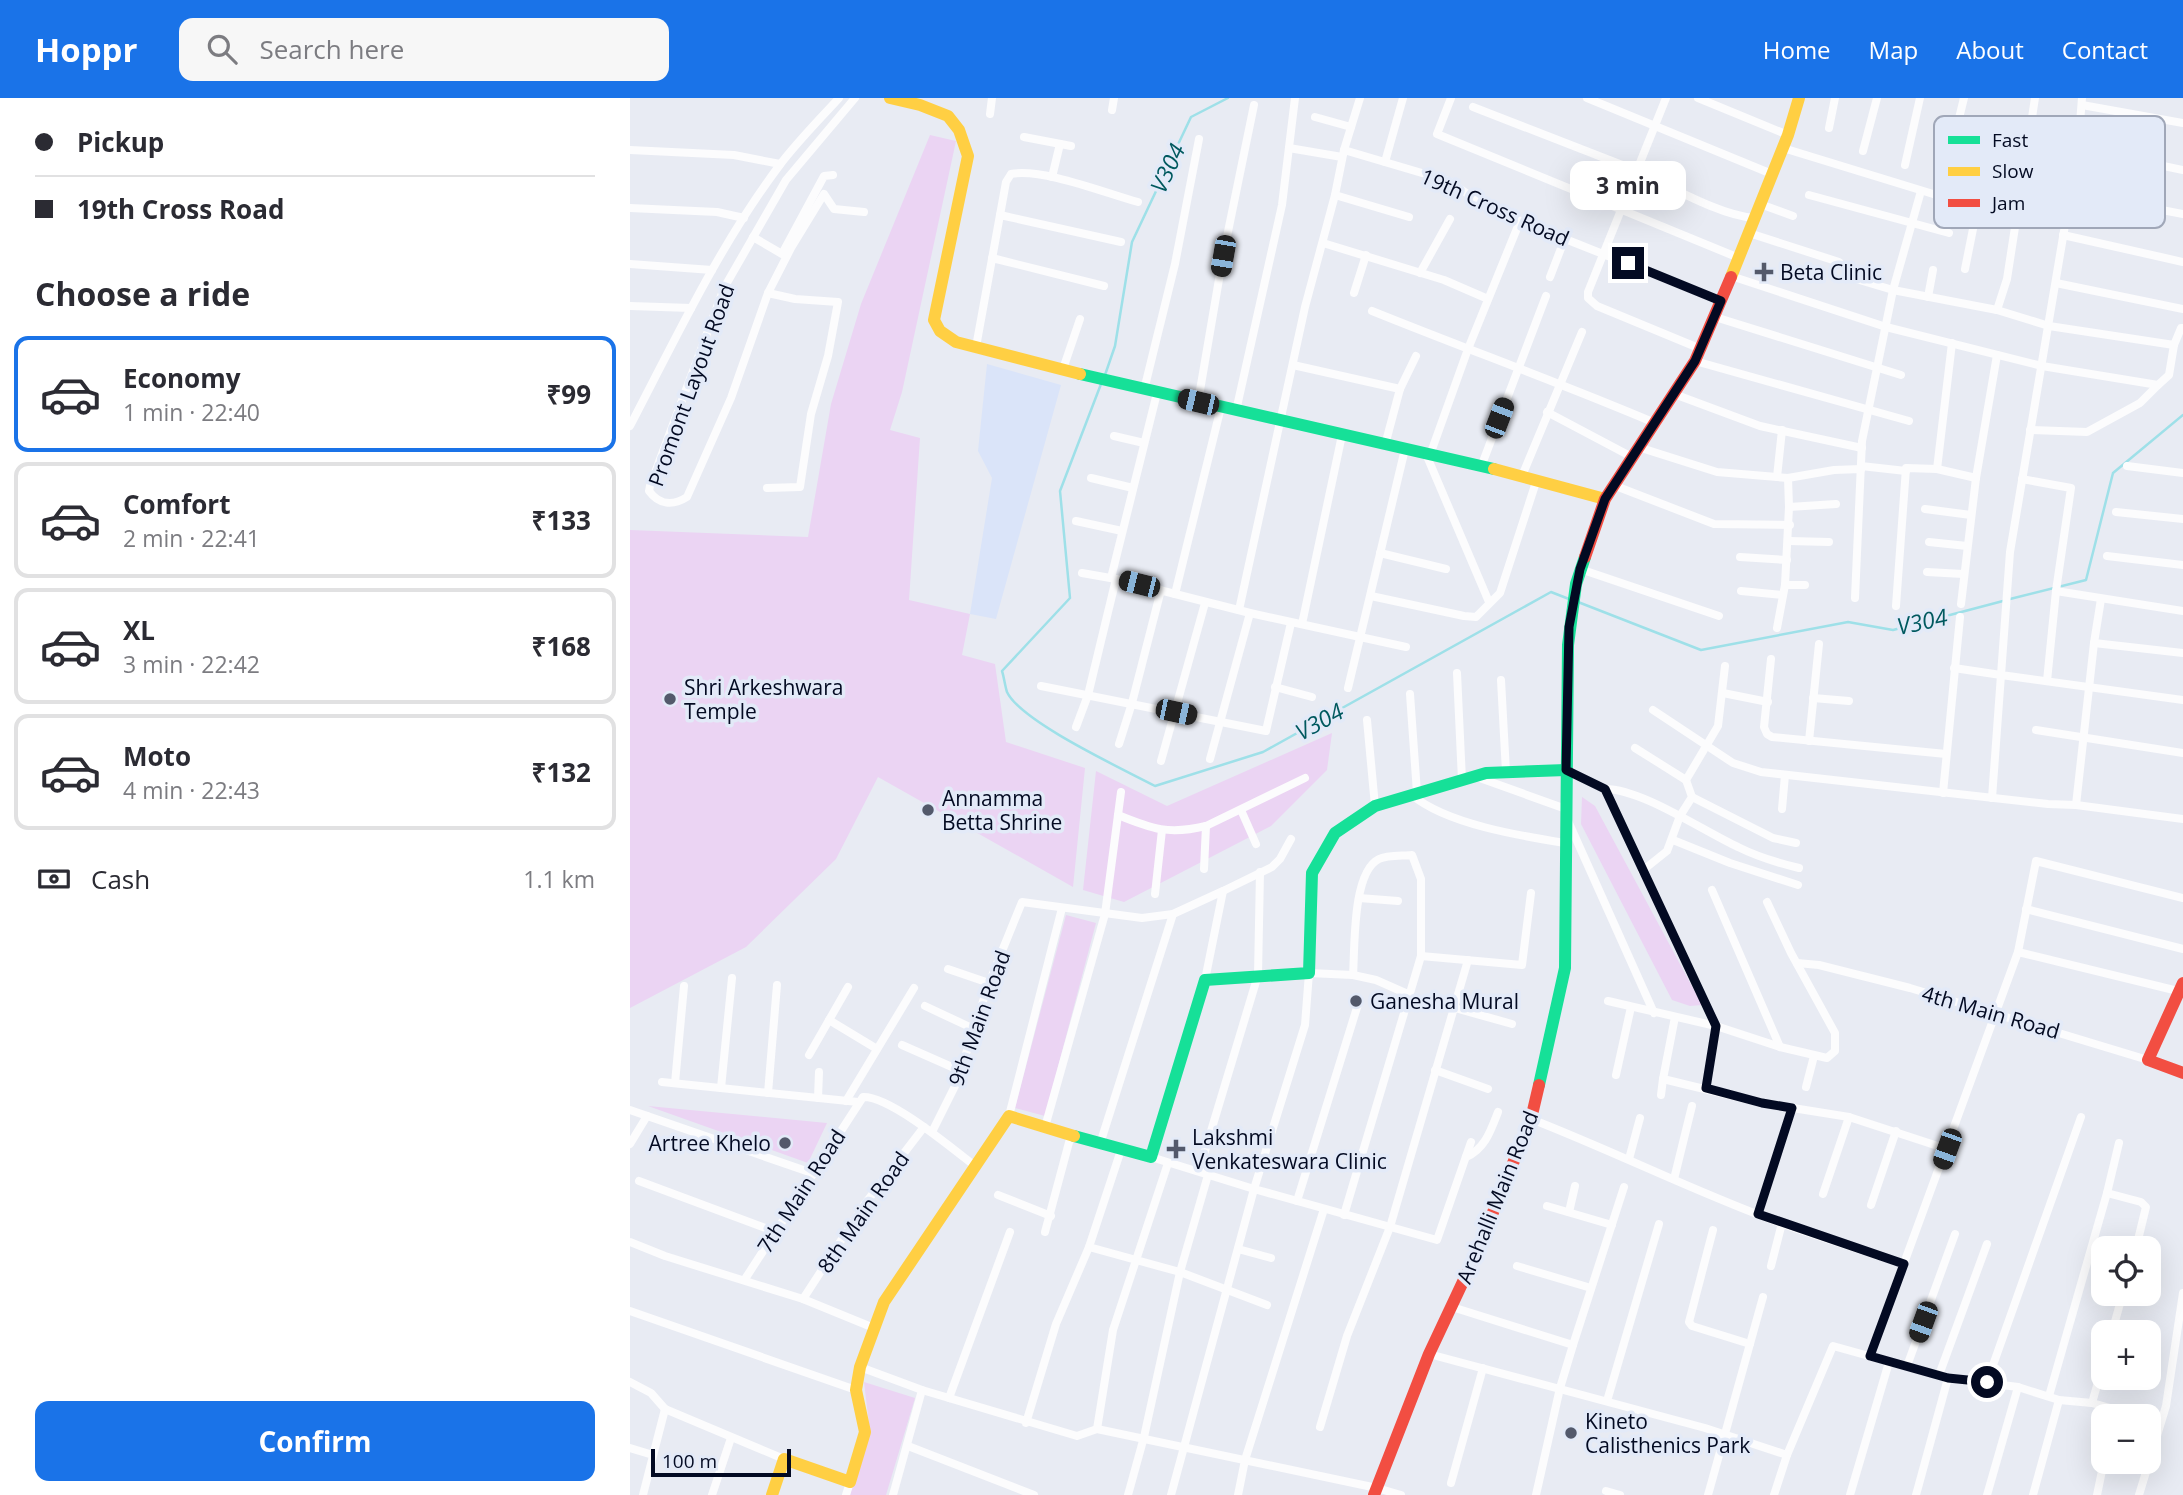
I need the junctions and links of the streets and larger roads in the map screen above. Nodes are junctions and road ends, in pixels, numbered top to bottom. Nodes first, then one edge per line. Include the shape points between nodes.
1 (839, 98) edge
2 (855, 98) edge
3 (890, 98) edge
4 (992, 98) edge
5 (1114, 98) edge
6 (1296, 98) edge
7 (1360, 98) edge
8 (1403, 98) edge
9 (1451, 98) edge
10 (1587, 98) edge
11 (1666, 98) edge
12 (1698, 98) edge
13 (1799, 98) edge
14 (1835, 98) edge
15 (1877, 98) edge
16 (1920, 98) edge
17 (1964, 98) edge
18 (2035, 98) edge
19 (2082, 101) edge
20 (1254, 105) dead end
21 (1473, 107) dead end
22 (1112, 110) dead end
23 (990, 114) dead end
24 (1960, 116) edge
25 (2032, 116) edge
26 (2151, 116) edge
27 (1315, 117) dead end
28 (2165, 119) edge
29 (2183, 123) edge
30 (1655, 126) junction
31 (1351, 127) junction
32 (1829, 128) dead end
33 (1788, 135) junction
34 (1024, 137) dead end
35 (1199, 139) dead end
36 (1060, 144) junction
37 (1072, 146) dead end
38 (1289, 148) junction
39 (1783, 148) junction
40 (630, 150) edge
41 (1863, 151) dead end
42 (1343, 154) junction
43 (1385, 162) junction
44 (780, 164) junction
45 (1905, 165) dead end
46 (2165, 166) edge
47 (1639, 168) junction
48 (2183, 170) edge
49 (1772, 174) junction
50 (833, 175) dead end
51 (1052, 177) junction
52 (1921, 191) junction
53 (1335, 195) junction
54 (1809, 195) dead end
55 (1934, 195) edge
56 (1138, 202) dead end
57 (1760, 204) junction
58 (630, 208) edge
59 (1622, 210) junction
60 (2165, 211) edge
61 (864, 212) dead end
62 (2183, 214) edge
63 (1000, 215) junction
64 (1793, 216) dead end
65 (744, 218) junction
66 (1409, 218) dead end
67 (1755, 218) junction
68 (1450, 219) dead end
69 (1520, 221) junction
70 (1912, 223) junction
71 (1973, 228) edge
72 (2014, 228) edge
73 (2064, 228) edge
74 (1749, 233) junction
75 (1949, 233) dead end
76 (2063, 235) junction
77 (753, 237) junction
78 (1565, 238) junction
79 (1121, 242) dead end
80 (1323, 243) junction
81 (1604, 254) junction
82 (1366, 255) junction
83 (992, 258) junction
84 (1739, 258) junction
85 (1839, 262) dead end
86 (2183, 262) edge
87 (630, 264) edge
88 (1965, 269) dead end
89 (712, 270) junction
90 (1933, 270) dead end
91 (1420, 273) junction
92 (1731, 276) junction
93 (1550, 277) dead end
94 (1856, 279) dead end
95 (2056, 283) junction
96 (1104, 286) dead end
97 (1893, 290) junction
98 (768, 293) junction
99 (1354, 293) dead end
100 (1546, 296) dead end
101 (1928, 297) junction
102 (1488, 299) junction
103 (1721, 301) junction
104 (630, 306) edge
105 (691, 308) junction
106 (2183, 309) edge
107 (1997, 310) junction
108 (1373, 311) dead end
109 (1715, 317) junction
110 (1080, 319) dead end
111 (2049, 326) junction
112 (1886, 327) junction
113 (2183, 328) edge
114 (1583, 332) dead end
115 (1952, 343) junction
116 (2174, 345) junction
117 (976, 347) junction
118 (1468, 349) junction
119 (1698, 355) junction
120 (1997, 355) junction
121 (1416, 356) dead end
122 (1293, 365) junction
123 (2042, 366) junction
124 (1876, 368) junction
125 (1063, 369) junction
126 (1517, 369) junction
127 (1901, 375) dead end
128 (1560, 383) junction
129 (2158, 385) junction
130 (1400, 389) junction
131 (1150, 391) junction
132 (1674, 394) junction
133 (1198, 402) junction
134 (1221, 407) junction
135 (1868, 410) junction
136 (1236, 411) junction
137 (1547, 412) junction
138 (1280, 421) junction
139 (1909, 421) dead end
140 (1655, 423) junction
141 (630, 426) edge
142 (1782, 430) junction
143 (2030, 430) junction
144 (1342, 435) junction
145 (1114, 436) dead end
146 (1144, 443) junction
147 (1385, 445) junction
148 (1862, 448) junction
149 (1405, 449) junction
150 (1635, 452) junction
151 (1428, 454) junction
152 (2127, 466) dead end
153 (1481, 467) junction
154 (1861, 468) junction
155 (1937, 470) junction
156 (1906, 471) junction
157 (2183, 473) edge
158 (1522, 476) junction
159 (1777, 477) junction
160 (1091, 478) dead end
161 (1788, 478) junction
162 (1976, 478) junction
163 (1537, 479) junction
164 (2022, 479) junction
165 (1613, 485) junction
166 (767, 488) dead end
167 (1133, 488) junction
168 (1605, 499) junction
169 (1836, 504) dead end
170 (1789, 507) junction
171 (1925, 509) dead end
172 (2116, 512) dead end
173 (1971, 515) junction
174 (2183, 519) edge
175 (1076, 521) dead end
176 (1790, 525) junction
177 (1122, 531) junction
178 (1789, 541) junction
179 (1829, 542) dead end
180 (1929, 542) dead end
181 (1967, 546) junction
182 (1380, 554) junction
183 (2107, 556) dead end
184 (1740, 557) dead end
185 (1787, 560) junction
186 (2183, 565) edge
187 (1446, 569) dead end
188 (1580, 569) junction
189 (1927, 572) dead end
190 (1082, 573) dead end
191 (1963, 574) junction
192 (1114, 578) junction
193 (1785, 584) junction
194 (1805, 586) dead end
195 (2056, 588) junction
196 (1161, 590) junction
197 (1741, 591) dead end
198 (1175, 594) junction
199 (1782, 595) junction
200 (1371, 596) junction
201 (1855, 598) dead end
202 (2101, 599) junction
203 (1489, 602) junction
204 (1205, 603) junction
205 (1961, 604) dead end
206 (1896, 606) dead end
207 (1239, 610) junction
208 (2183, 611) edge
209 (1250, 613) junction
210 (1719, 616) dead end
211 (1960, 618) dead end
212 (1291, 623) junction
213 (1302, 624) junction
214 (1777, 628) dead end
215 (1360, 638) junction
216 (2094, 643) junction
217 (1819, 644) dead end
218 (1406, 647) dead end
219 (2183, 653) edge
220 (1771, 659) dead end
221 (1725, 666) dead end
222 (1954, 668) junction
223 (1457, 673) dead end
224 (2001, 675) junction
225 (1501, 680) dead end
226 (2047, 681) junction
227 (1041, 686) dead end
228 (1275, 687) junction
229 (2090, 687) junction
230 (1348, 688) dead end
231 (1723, 693) junction
232 (1410, 694) dead end
233 (1088, 695) junction
234 (1312, 697) dead end
235 (1813, 698) junction
236 (2183, 699) edge
237 (1849, 701) dead end
238 (1768, 702) junction
239 (1132, 703) junction
240 (1653, 710) dead end
241 (1176, 712) junction
242 (1367, 720) dead end
243 (1220, 721) junction
244 (1076, 727) dead end
245 (2036, 730) dead end
246 (2082, 737) junction
247 (1809, 741) junction
248 (1119, 744) dead end
249 (1707, 747) junction
250 (1635, 748) dead end
251 (2183, 753) edge
252 (1946, 754) junction
253 (1210, 759) dead end
254 (1161, 761) dead end
255 (1566, 770) junction
256 (1506, 772) junction
257 (1785, 775) junction
258 (1475, 776) junction
259 (1305, 778) dead end
260 (1462, 780) junction
261 (1686, 780) junction
262 (1605, 789) junction
263 (1121, 792) dead end
264 (1943, 793) junction
265 (1415, 794) junction
266 (1692, 797) junction
267 (1992, 798) junction
268 (2076, 805) junction
269 (1375, 806) junction
270 (1782, 809) dead end
271 (1241, 810) junction
272 (1566, 813) junction
273 (1118, 815) junction
274 (1680, 816) junction
275 (2183, 819) edge
276 (1206, 826) junction
277 (1162, 830) junction
278 (1291, 839) dead end
279 (1673, 840) junction
280 (1565, 843) junction
281 (1796, 843) dead end
282 (1256, 844) dead end
283 (1799, 868) dead end
284 (1204, 869) dead end
285 (1642, 871) junction
286 (1260, 872) junction
287 (1798, 885) dead end
288 (1712, 890) dead end
289 (1223, 891) junction
290 (1531, 893) dead end
291 (1155, 894) dead end
292 (1359, 898) junction
293 (2183, 898) edge
294 (1398, 901) dead end
295 (1767, 902) dead end
296 (1062, 908) junction
297 (2026, 909) junction
298 (1105, 914) junction
299 (1173, 914) junction
300 (2183, 948) edge
301 (2018, 952) junction
302 (1421, 956) junction
303 (1468, 960) junction
304 (1797, 963) junction
305 (948, 968) dead end
306 (1309, 973) junction
307 (1258, 975) junction
308 (1353, 975) junction
309 (732, 978) dead end
310 (1205, 980) junction
311 (989, 982) junction
312 (777, 985) dead end
313 (684, 986) dead end
314 (848, 987) dead end
315 (2180, 987) edge
316 (914, 988) dead end
317 (1410, 995) junction
318 (1359, 1001) dead end
319 (1608, 1002) dead end
320 (925, 1006) dead end
321 (1630, 1007) junction
322 (2177, 1007) edge
323 (1455, 1008) junction
324 (1654, 1013) junction
325 (1997, 1013) junction
326 (1675, 1017) junction
327 (828, 1020) junction
328 (1512, 1024) dead end
329 (1716, 1026) junction
330 (974, 1028) junction
331 (902, 1045) dead end
332 (1780, 1047) junction
333 (877, 1049) junction
334 (809, 1055) dead end
335 (1814, 1056) junction
336 (2148, 1060) junction
337 (1435, 1070) junction
338 (961, 1071) junction
339 (819, 1072) dead end
340 (2183, 1073) edge
341 (1616, 1074) dead end
342 (1663, 1079) junction
343 (662, 1082) dead end
344 (675, 1083) junction
345 (1806, 1087) dead end
346 (722, 1088) junction
347 (1706, 1088) junction
348 (1488, 1089) dead end
349 (768, 1093) junction
350 (1661, 1095) dead end
351 (818, 1098) junction
352 (846, 1101) junction
353 (858, 1102) junction
354 (1692, 1106) dead end
355 (1792, 1108) junction
356 (630, 1110) edge
357 (1498, 1112) dead end
358 (647, 1116) junction
359 (1009, 1116) junction
360 (1849, 1117) junction
361 (1640, 1118) dead end
362 (2081, 1118) dead end
363 (1531, 1119) junction
364 (1045, 1127) junction
365 (928, 1130) junction
366 (1896, 1131) junction
367 (1070, 1135) junction
368 (1471, 1142) dead end
369 (2119, 1143) dead end
370 (630, 1144) edge
371 (1100, 1144) junction
372 (1947, 1149) junction
373 (1121, 1150) junction
374 (1151, 1157) junction
375 (1466, 1157) junction
376 (1629, 1159) junction
377 (1168, 1163) junction
378 (975, 1166) junction
379 (1199, 1171) junction
380 (815, 1174) junction
381 (1208, 1175) junction
382 (1674, 1179) junction
383 (639, 1181) dead end
384 (1575, 1186) dead end
385 (1624, 1187) dead end
386 (1254, 1189) junction
387 (2107, 1193) junction
388 (1823, 1194) dead end
389 (998, 1195) dead end
390 (1297, 1201) junction
391 (1871, 1205) dead end
392 (1547, 1206) dead end
393 (1324, 1209) junction
394 (1569, 1212) junction
395 (1758, 1214) junction
396 (1343, 1215) junction
397 (1051, 1216) junction
398 (1782, 1223) junction
399 (1659, 1224) dead end
400 (1612, 1225) junction
401 (1390, 1227) junction
402 (1713, 1230) dead end
403 (776, 1232) junction
404 (1010, 1232) dead end
405 (1045, 1232) dead end
406 (1955, 1234) dead end
407 (2139, 1236) edge
408 (630, 1242) edge
409 (1987, 1244) dead end
410 (1089, 1247) junction
411 (1238, 1249) junction
412 (1135, 1258) junction
413 (1271, 1258) dead end
414 (1904, 1264) junction
415 (1517, 1266) dead end
416 (1771, 1266) dead end
417 (1180, 1272) junction
418 (745, 1279) junction
419 (1591, 1289) junction
420 (1227, 1290) junction
421 (2183, 1293) edge
422 (1763, 1297) dead end
423 (803, 1299) junction
424 (1267, 1305) dead end
425 (1452, 1307) junction
426 (630, 1311) edge
427 (874, 1328) junction
428 (1573, 1345) junction
429 (1750, 1345) junction
430 (1429, 1354) junction
431 (1870, 1356) junction
432 (1889, 1362) junction
433 (1908, 1366) junction
434 (860, 1367) junction
435 (1483, 1368) junction
436 (1939, 1375) junction
437 (1948, 1378) junction
438 (630, 1382) edge
439 (1987, 1382) junction
440 (2018, 1387) junction
441 (1560, 1388) junction
442 (922, 1390) junction
443 (2096, 1390) edge
444 (856, 1391) junction
445 (2049, 1396) junction
446 (949, 1398) junction
447 (2059, 1400) junction
448 (1607, 1401) junction
449 (2092, 1403) junction
450 (2096, 1404) edge
451 (665, 1409) junction
452 (1026, 1423) junction
453 (1320, 1427) dead end
454 (1097, 1429) junction
455 (1726, 1434) junction
456 (1144, 1437) junction
457 (731, 1438) junction
458 (908, 1446) junction
459 (1185, 1446) junction
460 (630, 1448) edge
461 (653, 1455) junction
462 (1787, 1455) junction
463 (783, 1459) junction
464 (1245, 1460) junction
465 (2101, 1474) edge
466 (1451, 1483) dead end
467 (849, 1491) edge
468 (1375, 1491) edge
469 (1606, 1491) dead end
470 (643, 1495) edge
471 (712, 1495) edge
472 (772, 1495) edge
473 (893, 1495) edge
474 (1034, 1495) edge
475 (1128, 1495) edge
476 (1171, 1495) edge
477 (1238, 1495) edge
478 (1401, 1495) edge
479 (1536, 1495) edge
480 (1620, 1495) edge
481 (1709, 1495) edge
482 (1774, 1495) edge
483 (1850, 1495) edge
484 (1916, 1495) edge
485 (1987, 1495) edge
486 (2033, 1495) edge
487 (2097, 1495) edge
488 (2139, 1495) edge

1 - 44 street
2 - 77 street, Promont Layout Road via 786,180
3 - 117 street via 948,116 960,132 968,156 934,320 945,336
4 - 23 street
5 - 22 street
6 - 38 street
7 - 31 street
8 - 43 street
9 - 59 street via 1437,134
10 - 30 street
11 - 30 street
12 - 33 street
13 - 33 street, Arehalli Main Road
14 - 32 street
15 - 41 street
16 - 45 street
17 - 24 street
18 - 25 street
19 - 26 street
20 - 133 street
21 - 47 street
27 - 31 street
28 - 29 street
30 - 47 street
30 - 49 street
31 - 42 street
33 - 39 street, Arehalli Main Road
34 - 36 street
35 - 131 street
36 - 37 street
36 - 51 street
38 - 42 street, 19th Cross Road
38 - 136 street via 1282,205
39 - 49 street, Arehalli Main Road
39 - 52 street
40 - 44 street via 734,155
42 - 43 street, 19th Cross Road
42 - 53 street
43 - 69 street, 19th Cross Road via 1449,181 1482,204
44 - 65 street
46 - 48 street
47 - 59 street
47 - 67 street via 1702,201
49 - 57 street, Arehalli Main Road
50 - 77 street via 824,176 782,254
51 - 56 street
51 - 63 street via 1011,174
52 - 55 street
52 - 70 street
53 - 66 street
53 - 80 street
54 - 70 street
57 - 64 street
57 - 67 street, Arehalli Main Road
58 - 65 street via 717,212
59 - 81 street
59 - 84 street
60 - 62 street
61 - 98 street via 834,209 824,194
63 - 79 street
63 - 83 street
65 - 89 street
67 - 74 street, Arehalli Main Road
68 - 91 street
69 - 78 street, 19th Cross Road
69 - 102 street
70 - 75 street
70 - 97 street
71 - 88 street
72 - 107 street
73 - 76 street
74 - 84 street, Arehalli Main Road
74 - 85 street
76 - 86 street
76 - 95 street
77 - 98 street, Promont Layout Road via 724,288 650,486 656,499 676,503 687,497 731,398
78 - 81 street, 19th Cross Road
78 - 93 street
80 - 82 street
80 - 122 street
81 - 103 street, 19th Cross Road
81 - 119 street via 1588,292 1589,301
82 - 91 street
82 - 99 street
83 - 96 street
83 - 117 street
84 - 92 street, Arehalli Main Road
87 - 89 street
89 - 105 street
90 - 101 street
91 - 102 street
92 - 103 street, Arehalli Main Road
92 - 112 street
94 - 97 street
95 - 106 street
95 - 111 street
97 - 101 street
97 - 112 street
98 - 166 street via 838,302 811,414 800,487
100 - 126 street
101 - 107 street
102 - 118 street
103 - 109 street, Arehalli Main Road
104 - 105 street
105 - 141 street
107 - 111 street
108 - 118 street
109 - 119 street, Arehalli Main Road
109 - 124 street
110 - 125 street
111 - 116 street
111 - 123 street
112 - 115 street
112 - 124 street
113 - 116 street
114 - 128 street
115 - 120 street
115 - 155 street
116 - 129 street via 2169,375
117 - 125 street
118 - 126 street
118 - 151 street
119 - 132 street, Arehalli Main Road
119 - 135 street
120 - 123 street
120 - 162 street
121 - 130 street
122 - 130 street
122 - 138 street
123 - 129 street
123 - 143 street
124 - 127 street
124 - 135 street
125 - 131 street
126 - 128 street
126 - 153 street
128 - 137 street
128 - 140 street
129 - 143 street via 2140,403 2087,432
130 - 147 street
131 - 133 street
131 - 146 street
132 - 140 street, Arehalli Main Road
132 - 142 street
133 - 134 street
134 - 136 street
134 - 198 street
135 - 139 street
135 - 148 street
136 - 138 street
137 - 150 street
137 - 158 street
138 - 144 street
138 - 207 street
140 - 150 street, Arehalli Main Road
142 - 148 street
142 - 159 street
143 - 164 street
144 - 147 street
144 - 213 street
145 - 146 street
146 - 167 street
147 - 149 street
148 - 154 street
149 - 151 street
149 - 182 street
150 - 159 street via 1717,472
150 - 165 street, Arehalli Main Road
151 - 153 street
151 - 203 street
152 - 157 street
153 - 158 street
154 - 156 street
154 - 161 street
154 - 201 street
155 - 156 street via 1908,467
155 - 162 street
156 - 206 street
158 - 163 street
159 - 161 street
160 - 167 street
161 - 170 street
162 - 173 street
163 - 168 street
163 - 203 street via 1500,593
164 - 195 street via 2071,488
164 - 224 street via 2008,562
165 - 168 street, Arehalli Main Road
165 - 176 street via 1714,524
167 - 177 street
168 - 188 street, Arehalli Main Road
169 - 170 street
170 - 176 street
171 - 173 street
172 - 174 street
173 - 181 street
175 - 177 street
176 - 178 street
177 - 192 street
178 - 179 street
178 - 185 street
180 - 181 street
181 - 191 street
182 - 187 street
182 - 200 street
183 - 186 street
184 - 185 street
185 - 193 street
188 - 210 street
188 - 255 street, Arehalli Main Road via 1568,645
189 - 191 street
190 - 192 street
191 - 205 street
192 - 196 street
192 - 233 street
193 - 194 street
193 - 199 street
195 - 202 street
195 - 226 street
196 - 198 street
196 - 239 street
197 - 199 street
198 - 204 street
199 - 214 street
200 - 203 street via 1476,617
200 - 215 street
202 - 208 street
202 - 216 street
204 - 207 street
204 - 241 street
207 - 209 street
209 - 212 street
209 - 243 street
211 - 222 street
212 - 213 street
212 - 228 street
213 - 215 street
215 - 218 street
215 - 230 street
216 - 219 street
216 - 229 street
217 - 235 street
220 - 238 street
221 - 231 street
222 - 224 street
222 - 252 street
223 - 260 street
224 - 226 street
224 - 267 street
225 - 256 street
226 - 229 street
227 - 233 street
228 - 234 street
228 - 243 street via 1266,731
229 - 236 street
229 - 246 street
231 - 238 street
231 - 249 street via 1721,717
232 - 265 street
233 - 239 street
233 - 244 street
235 - 237 street
235 - 247 street
238 - 247 street via 1767,734
239 - 241 street
239 - 248 street
240 - 249 street
241 - 243 street
241 - 254 street
242 - 269 street
243 - 253 street
245 - 246 street
246 - 251 street
246 - 268 street
247 - 252 street
249 - 257 street via 1733,764
249 - 261 street
250 - 261 street
252 - 264 street
255 - 256 street
255 - 262 street
255 - 272 street, Arehalli Main Road
256 - 258 street
257 - 264 street
257 - 270 street
258 - 260 street
258 - 272 street
259 - 271 street
260 - 265 street
261 - 266 street
262 - 274 street via 1623,791
262 - 285 street
263 - 273 street
264 - 267 street
265 - 269 street
265 - 280 street via 1436,811 1516,835
266 - 274 street
266 - 281 street via 1773,838
267 - 268 street
268 - 275 street
269 - 306 street via 1335,832 1312,873
271 - 276 street
271 - 282 street
272 - 280 street, Arehalli Main Road
272 - 324 street
273 - 277 street
273 - 298 street
274 - 279 street
274 - 283 street via 1756,855
276 - 277 street via 1181,832
276 - 284 street
277 - 291 street
278 - 286 street via 1280,859
279 - 285 street via 1663,857
279 - 287 street
280 - 363 street, Arehalli Main Road via 1565,968
285 - 329 street
286 - 289 street
286 - 307 street
288 - 332 street
289 - 299 street
289 - 310 street
290 - 303 street via 1522,965
292 - 294 street
292 - 302 street via 1368,869 1379,859 1412,855 1421,879
292 - 308 street
293 - 297 street via 2036,861
295 - 304 street
296 - 298 street
296 - 311 street, 9th Main Road via 1022,902
296 - 359 street
297 - 300 street
297 - 301 street
298 - 299 street via 1142,918
298 - 364 street
299 - 371 street
301 - 315 street
301 - 325 street
302 - 303 street
302 - 317 street
303 - 323 street
304 - 325 street, 4th Main Road
304 - 335 street via 1835,1033 1835,1051 1827,1058
305 - 311 street
306 - 307 street
306 - 308 street
306 - 386 street via 1305,1024
307 - 310 street
307 - 379 street
308 - 317 street
309 - 346 street
310 - 374 street
311 - 330 street, 9th Main Road
312 - 349 street
313 - 344 street
314 - 327 street
315 - 322 street
316 - 333 street
317 - 396 street
318 - 390 street
319 - 321 street
320 - 330 street
321 - 324 street
321 - 341 street
322 - 336 street
323 - 328 street
323 - 337 street
324 - 326 street
325 - 336 street, 4th Main Road
325 - 372 street
326 - 329 street
326 - 342 street
327 - 333 street
327 - 334 street
329 - 332 street
329 - 347 street
330 - 338 street, 9th Main Road
331 - 338 street
332 - 335 street
333 - 352 street
335 - 345 street
336 - 340 street, 4th Main Road
337 - 348 street
337 - 401 street
338 - 365 street, 9th Main Road
339 - 351 street
342 - 347 street
342 - 350 street
343 - 344 street
344 - 346 street
346 - 349 street
347 - 355 street
349 - 351 street
351 - 352 street
352 - 353 street
353 - 365 street via 869,1097
353 - 380 street, 7th Main Road
354 - 382 street
355 - 360 street
355 - 395 street
356 - 358 street
357 - 375 street via 1488,1137
358 - 370 street
358 - 380 street
359 - 364 street
359 - 378 street
360 - 366 street
360 - 388 street
361 - 376 street
362 - 439 street
363 - 376 street
363 - 425 street, Arehalli Main Road
364 - 367 street
365 - 378 street
365 - 423 street, 8th Main Road via 864,1205
366 - 372 street
366 - 391 street
367 - 371 street
367 - 397 street
368 - 375 street
369 - 387 street
371 - 373 street
372 - 414 street
373 - 374 street
373 - 410 street
374 - 377 street
375 - 401 street via 1437,1240
376 - 382 street
377 - 379 street
377 - 412 street
378 - 427 street via 884,1302
379 - 381 street
380 - 403 street, 7th Main Road
381 - 386 street
381 - 417 street
382 - 395 street
383 - 403 street
384 - 394 street
385 - 400 street
386 - 390 street
386 - 411 street
387 - 407 street via 2146,1207
387 - 445 street
389 - 397 street
390 - 393 street
392 - 394 street
393 - 396 street
393 - 464 street
394 - 400 street
395 - 398 street
396 - 401 street
397 - 405 street
398 - 414 street
398 - 416 street
399 - 448 street
400 - 419 street
401 - 453 street via 1347,1336
402 - 429 street via 1689,1322
403 - 418 street, 7th Main Road
404 - 446 street
406 - 433 street
408 - 418 street
409 - 436 street
410 - 412 street
410 - 452 street via 1056,1324
411 - 413 street
411 - 420 street
412 - 417 street
412 - 454 street via 1113,1330
414 - 431 street
415 - 419 street
417 - 420 street
417 - 456 street
418 - 423 street
419 - 428 street
420 - 424 street
420 - 459 street
421 - 488 street via 2166,1406
422 - 429 street
423 - 427 street
425 - 428 street
425 - 430 street, Arehalli Main Road
426 - 444 street
427 - 434 street
428 - 441 street
429 - 455 street
430 - 435 street
430 - 468 street, Arehalli Main Road
431 - 432 street
431 - 462 street via 1833,1346
432 - 433 street
432 - 483 street
433 - 436 street
434 - 442 street
434 - 444 street
435 - 441 street
435 - 466 street
436 - 437 street
437 - 439 street
437 - 484 street
438 - 451 street via 651,1393
439 - 440 street
440 - 445 street
440 - 485 street
441 - 448 street
441 - 479 street
442 - 446 street
442 - 458 street
443 - 449 street
444 - 467 street via 865,1432
445 - 447 street
446 - 452 street
447 - 449 street
447 - 486 street
448 - 455 street
449 - 450 street
451 - 457 street
451 - 461 street
452 - 454 street via 1077,1436
454 - 456 street
455 - 462 street
455 - 481 street
456 - 459 street
456 - 475 street
457 - 463 street
457 - 471 street
458 - 473 street
458 - 474 street
459 - 464 street
459 - 476 street
460 - 461 street
461 - 470 street
462 - 482 street
463 - 467 street
463 - 472 street
464 - 468 street
464 - 477 street
465 - 487 street
468 - 478 street
469 - 480 street

